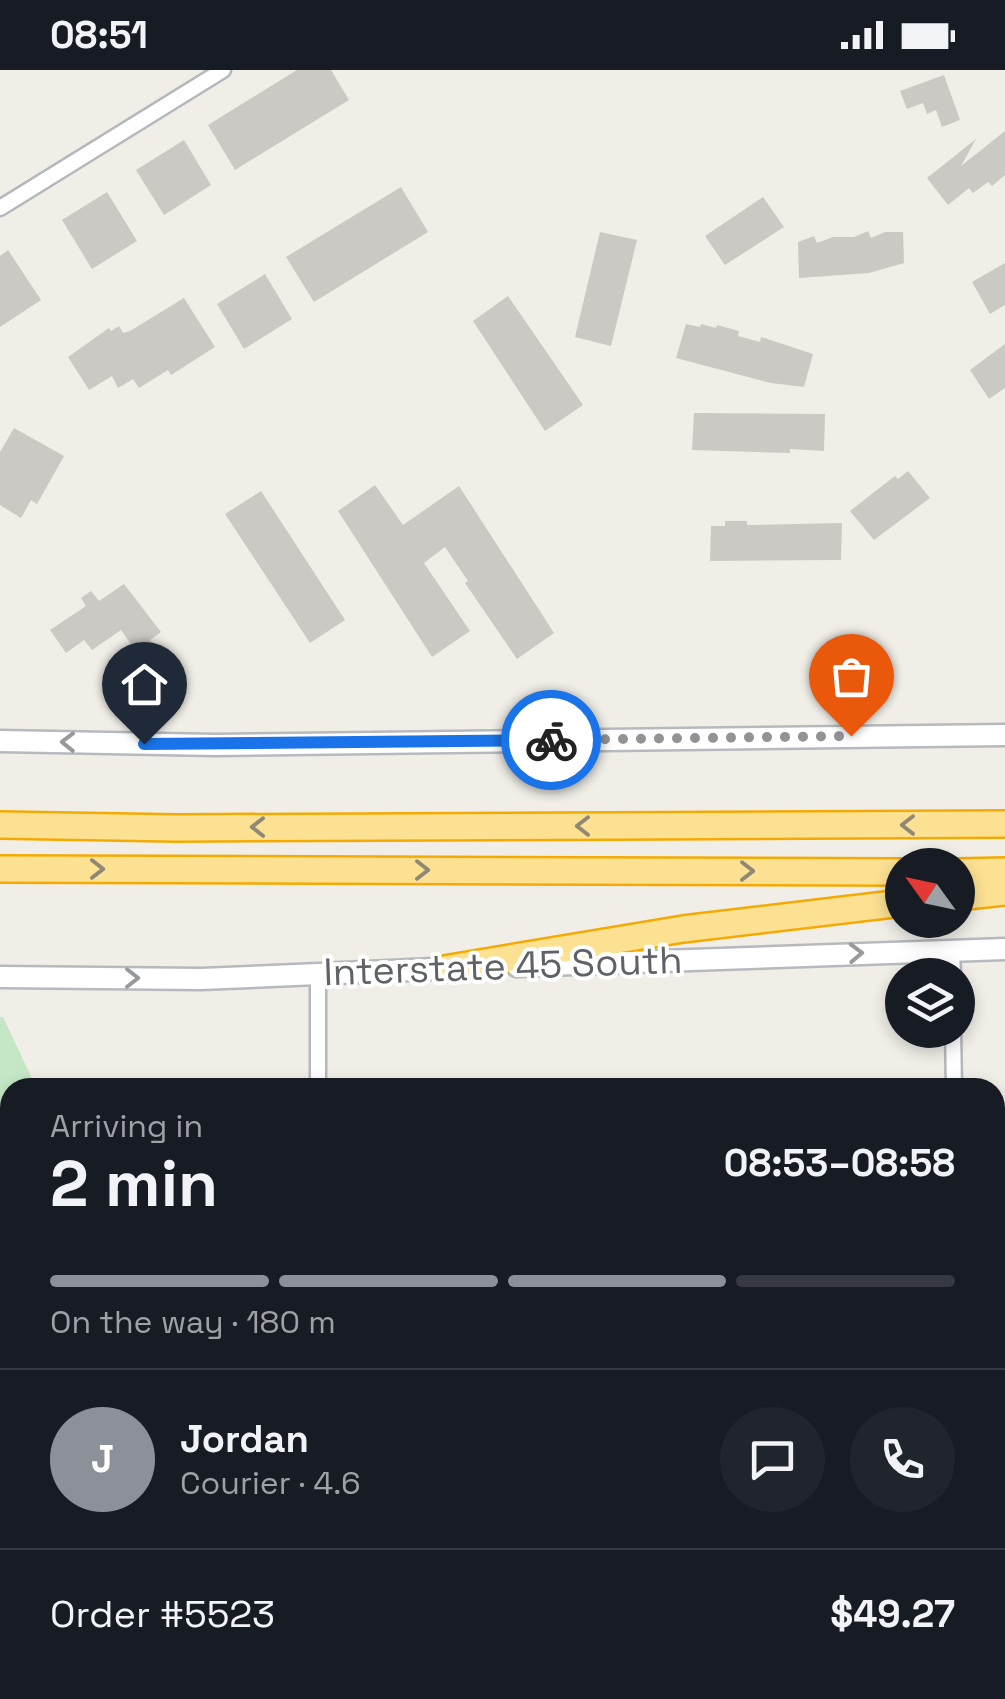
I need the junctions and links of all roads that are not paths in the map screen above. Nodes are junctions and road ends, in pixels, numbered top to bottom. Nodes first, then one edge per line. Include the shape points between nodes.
1 (224, 70) edge
2 (0, 208) edge
3 (1005, 735) edge
4 (0, 741) edge
5 (1005, 824) edge
6 (0, 825) edge
7 (0, 869) edge
8 (1005, 871) edge
9 (885, 872) edge
10 (975, 872) edge
11 (1005, 892) edge
12 (975, 895) edge
13 (885, 905) edge
14 (1005, 949) edge
15 (952, 950) junction
16 (952, 958) edge
17 (444, 969) junction
18 (318, 973) junction
19 (0, 978) edge
20 (953, 1048) edge
21 (318, 1078) edge
22 (954, 1078) edge

1 - 2 street
3 -> 4 main road via 216,745
5 -> 6 highway
7 -> 9 highway
8 - 10 highway
11 - 12 highway
13 - 17 highway via 683,929
14 - 15 main road, Interstate 45 South
15 - 16 street
17 -> 15 main road, Interstate 45 South
17 - 18 main road, Interstate 45 South
19 -> 18 main road, Interstate 45 South
18 - 21 street
20 - 22 street

